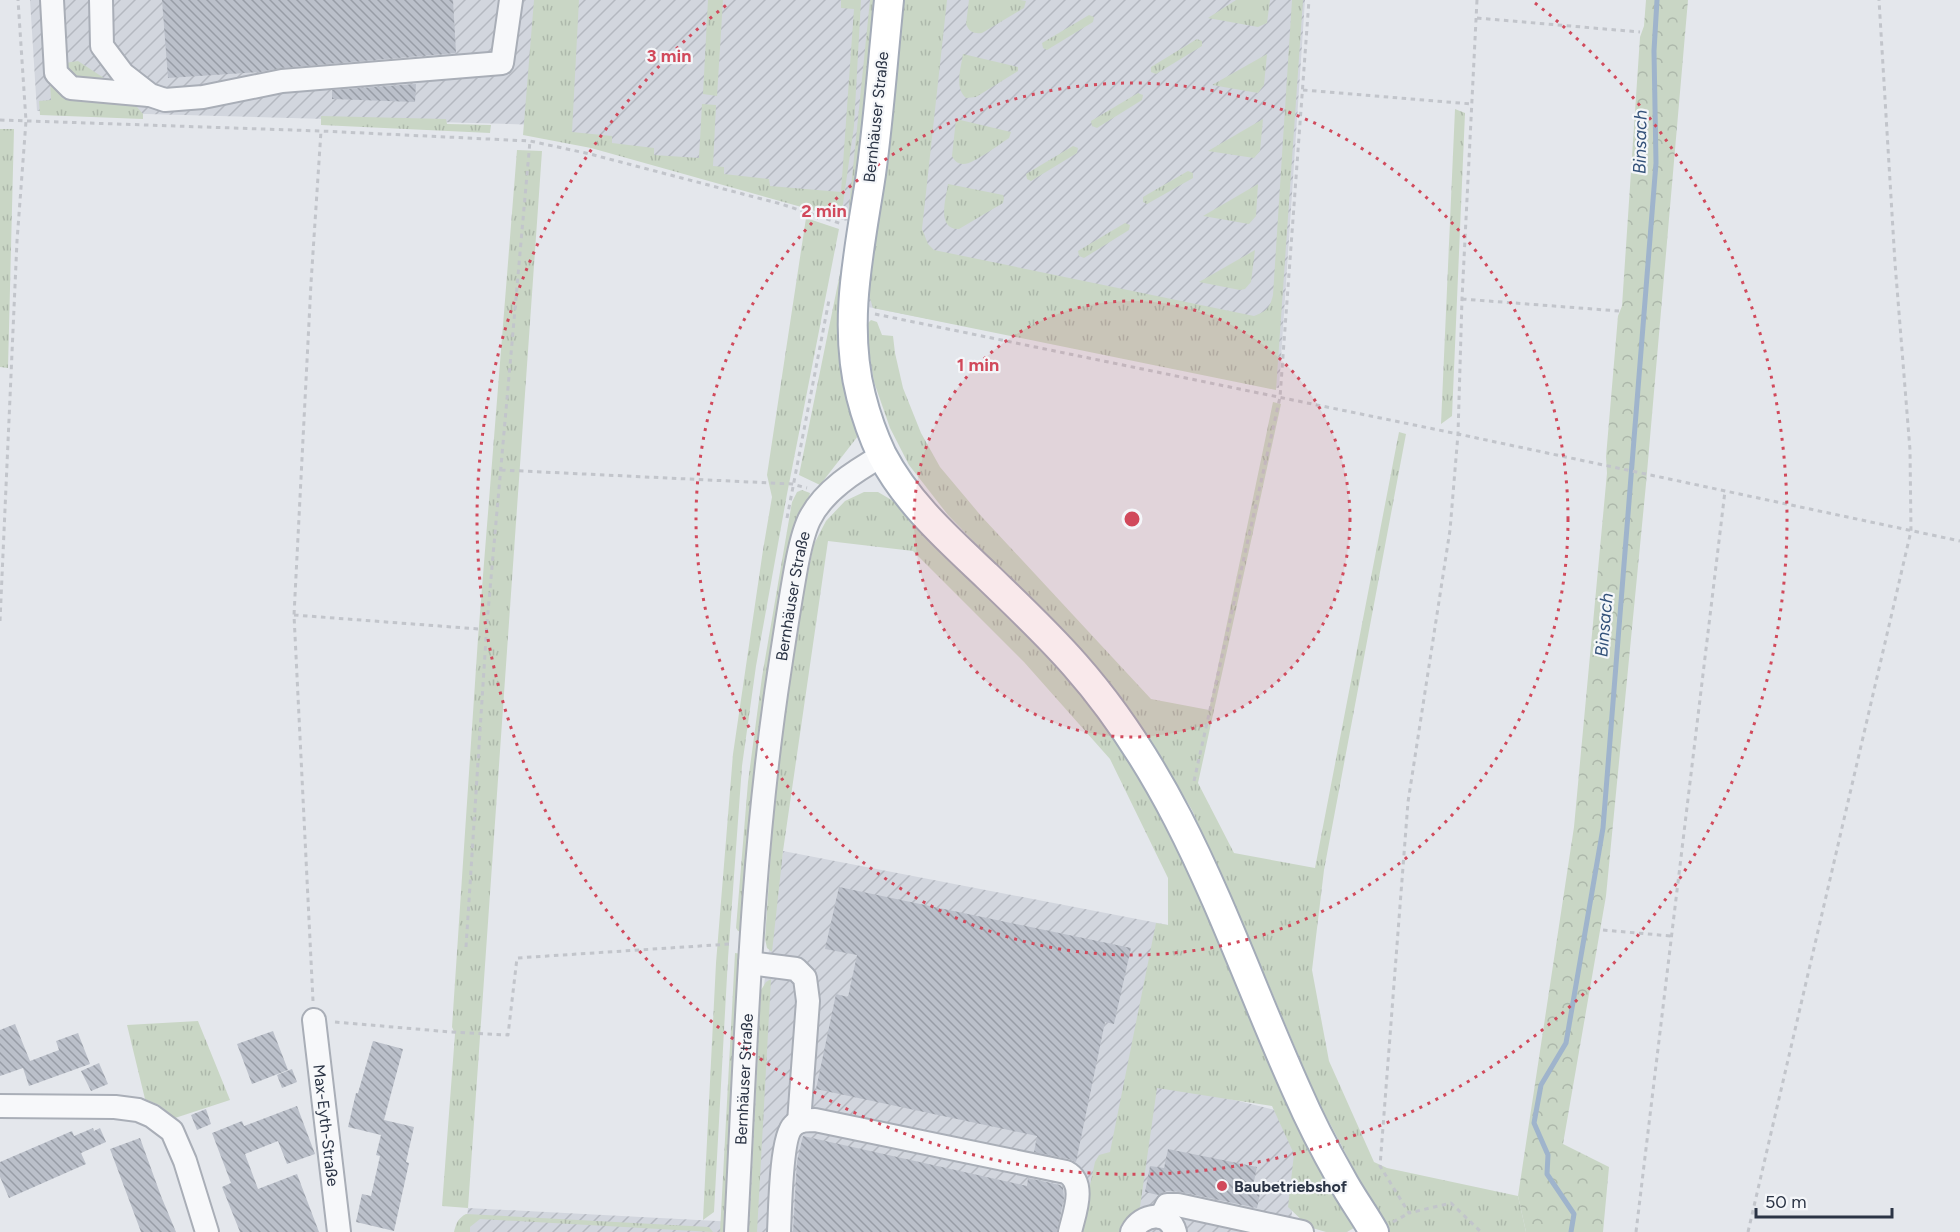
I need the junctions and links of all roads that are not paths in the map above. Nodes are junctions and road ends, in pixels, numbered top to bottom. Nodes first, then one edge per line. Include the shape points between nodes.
1 (52, 0) edge
2 (101, 0) edge
3 (511, 0) edge
4 (889, 0) edge
5 (150, 95) junction
6 (883, 455) junction
7 (750, 963) junction
8 (314, 1020) road end
9 (0, 1106) edge
10 (799, 1122) junction
11 (1168, 1225) edge
12 (207, 1232) edge
13 (339, 1232) edge
14 (736, 1232) edge
15 (779, 1232) edge
16 (1070, 1232) edge
17 (1132, 1232) edge
18 (1302, 1232) edge
19 (1374, 1232) edge

1 - 5 street via 56,73 71,88
2 - 5 street via 102,46 123,74
3 - 5 street via 502,63 282,81 203,97 165,100
4 - 6 main road, Bernhäuser Straße via 862,231 842,301 860,392
6 - 7 street, Bernhäuser Straße via 824,497 803,535 768,751
6 - 19 main road via 923,514 1091,683 1149,765 1197,853 1307,1112
7 - 10 street via 796,969 805,978 808,1001
7 - 14 street, Bernhäuser Straße
8 - 13 street, Max-Eyth-Straße
9 - 12 street via 115,1107 152,1116 172,1131
10 - 15 street via 789,1131 786,1141
10 - 16 street via 815,1120 1066,1172 1075,1179 1077,1192
11 - 17 street via 1151,1216
11 - 18 street via 1167,1204

